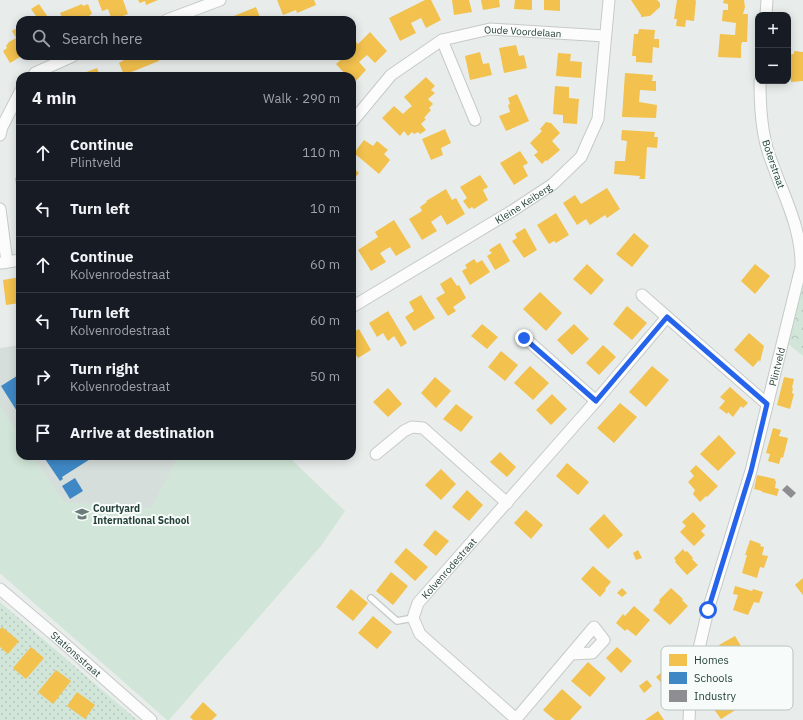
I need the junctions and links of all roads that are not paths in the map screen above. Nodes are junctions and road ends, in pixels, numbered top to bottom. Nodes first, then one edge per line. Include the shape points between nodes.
1 (220, 0) edge
2 (609, 0) edge
3 (768, 0) edge
4 (766, 12) edge
5 (178, 16) edge
6 (605, 36) junction
7 (442, 40) junction
8 (64, 60) edge
9 (37, 72) edge
10 (760, 84) edge
11 (16, 100) edge
12 (356, 117) edge
13 (475, 120) dead end
14 (0, 134) edge
15 (787, 199) joint
16 (0, 208) edge
17 (16, 260) edge
18 (4, 262) edge
19 (642, 295) dead end
20 (356, 306) edge
21 (667, 317) junction
22 (524, 338) dead end
23 (596, 401) junction
24 (767, 404) junction
25 (376, 454) dead end
26 (507, 503) junction
27 (0, 589) edge
28 (371, 598) dead end
29 (413, 618) junction
30 (700, 646) edge
31 (572, 654) dead end
32 (690, 710) edge
33 (516, 719) edge
34 (151, 720) edge
35 (689, 720) edge

1 - 5 street
2 - 6 street, Kleine Keiberg
3 - 4 street
6 - 7 street, Oude Voordelaan via 490,29
6 - 20 street, Kleine Keiberg via 598,119 581,157 553,184
7 - 12 street, Oude Voordelaan via 391,75
7 - 13 street
8 - 9 street
10 - 15 street, Boterstraat via 764,137
11 - 14 street
15 - 24 street, Plintveld via 799,236 801,266
16 - 18 street
17 - 18 street
19 - 21 street
21 - 23 street, Kolvenrodestraat
21 - 24 street
22 - 23 street
23 - 26 street, Kolvenrodestraat
24 - 30 street, Plintveld via 751,471 708,610
25 - 26 street via 404,431 412,427 422,428
26 - 29 street, Kolvenrodestraat via 418,603
27 - 34 street, Stationsstraat
28 - 29 lane via 397,621
29 - 33 street via 420,634
31 - 33 street
32 - 35 street, Plintveld

